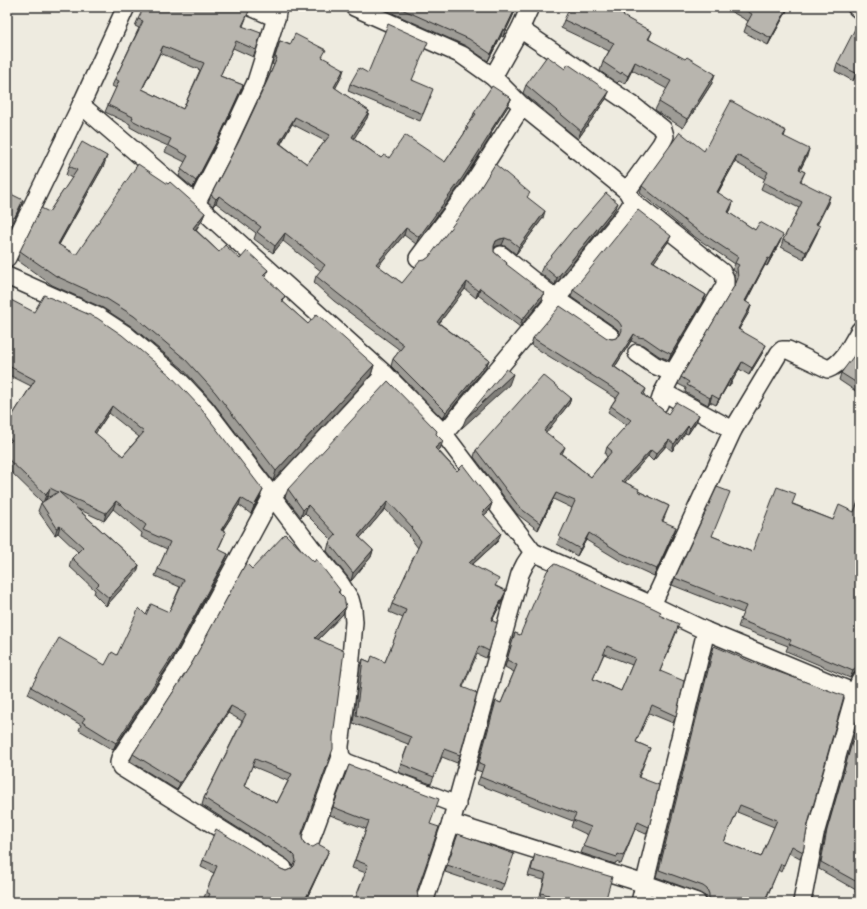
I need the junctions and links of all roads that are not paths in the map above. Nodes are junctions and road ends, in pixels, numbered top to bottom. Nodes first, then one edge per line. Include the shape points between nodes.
1 (126, 7) edge
2 (251, 7) edge
3 (354, 7) edge
4 (530, 7) edge
5 (856, 7) edge
6 (860, 10) edge
7 (277, 12) edge
8 (520, 29) junction
9 (493, 77) junction
10 (81, 106) junction
11 (522, 106) junction
12 (630, 197) junction
13 (196, 204) junction
14 (501, 254) dead end
15 (7, 258) edge
16 (418, 258) dead end
17 (7, 276) edge
18 (556, 299) junction
19 (860, 330) edge
20 (610, 336) dead end
21 (637, 352) dead end
22 (673, 373) junction
23 (385, 374) junction
24 (733, 430) junction
25 (444, 434) junction
26 (272, 496) junction
27 (533, 552) junction
28 (652, 605) junction
29 (706, 631) junction
30 (858, 690) edge
31 (341, 757) junction
32 (457, 805) junction
33 (451, 824) junction
34 (309, 844) dead end
35 (283, 868) edge
36 (644, 884) junction
37 (424, 902) edge
38 (640, 902) edge
39 (697, 902) edge
40 (802, 902) edge

1 - 10 street
2 - 7 street
3 - 9 street via 462,56
4 - 8 street
5 - 6 street
7 - 13 street via 256,82
8 - 9 street
8 - 12 street via 632,104 664,129 665,136
9 - 11 street
10 - 13 street
10 - 15 street
11 - 12 street
11 - 16 street via 468,191
12 - 18 street via 623,217
12 - 22 street via 722,272 726,278
13 - 23 street
14 - 18 street
17 - 26 street via 99,317 148,353 175,376 204,407
18 - 20 street
18 - 25 street
19 - 24 street via 841,360 828,368 788,350 778,353
21 - 22 street via 654,365
22 - 24 street via 661,398
23 - 25 street
23 - 26 street
24 - 28 street
25 - 27 street
26 - 31 street via 340,583 350,599 353,610
26 - 35 street via 181,665 119,763 121,767
27 - 28 street
27 - 32 street via 520,574
28 - 29 street
29 - 30 street
29 - 36 street
30 - 40 street via 814,834
31 - 32 street via 348,763
31 - 34 street
32 - 33 street
33 - 36 street
33 - 37 street
36 - 38 street
36 - 39 street

